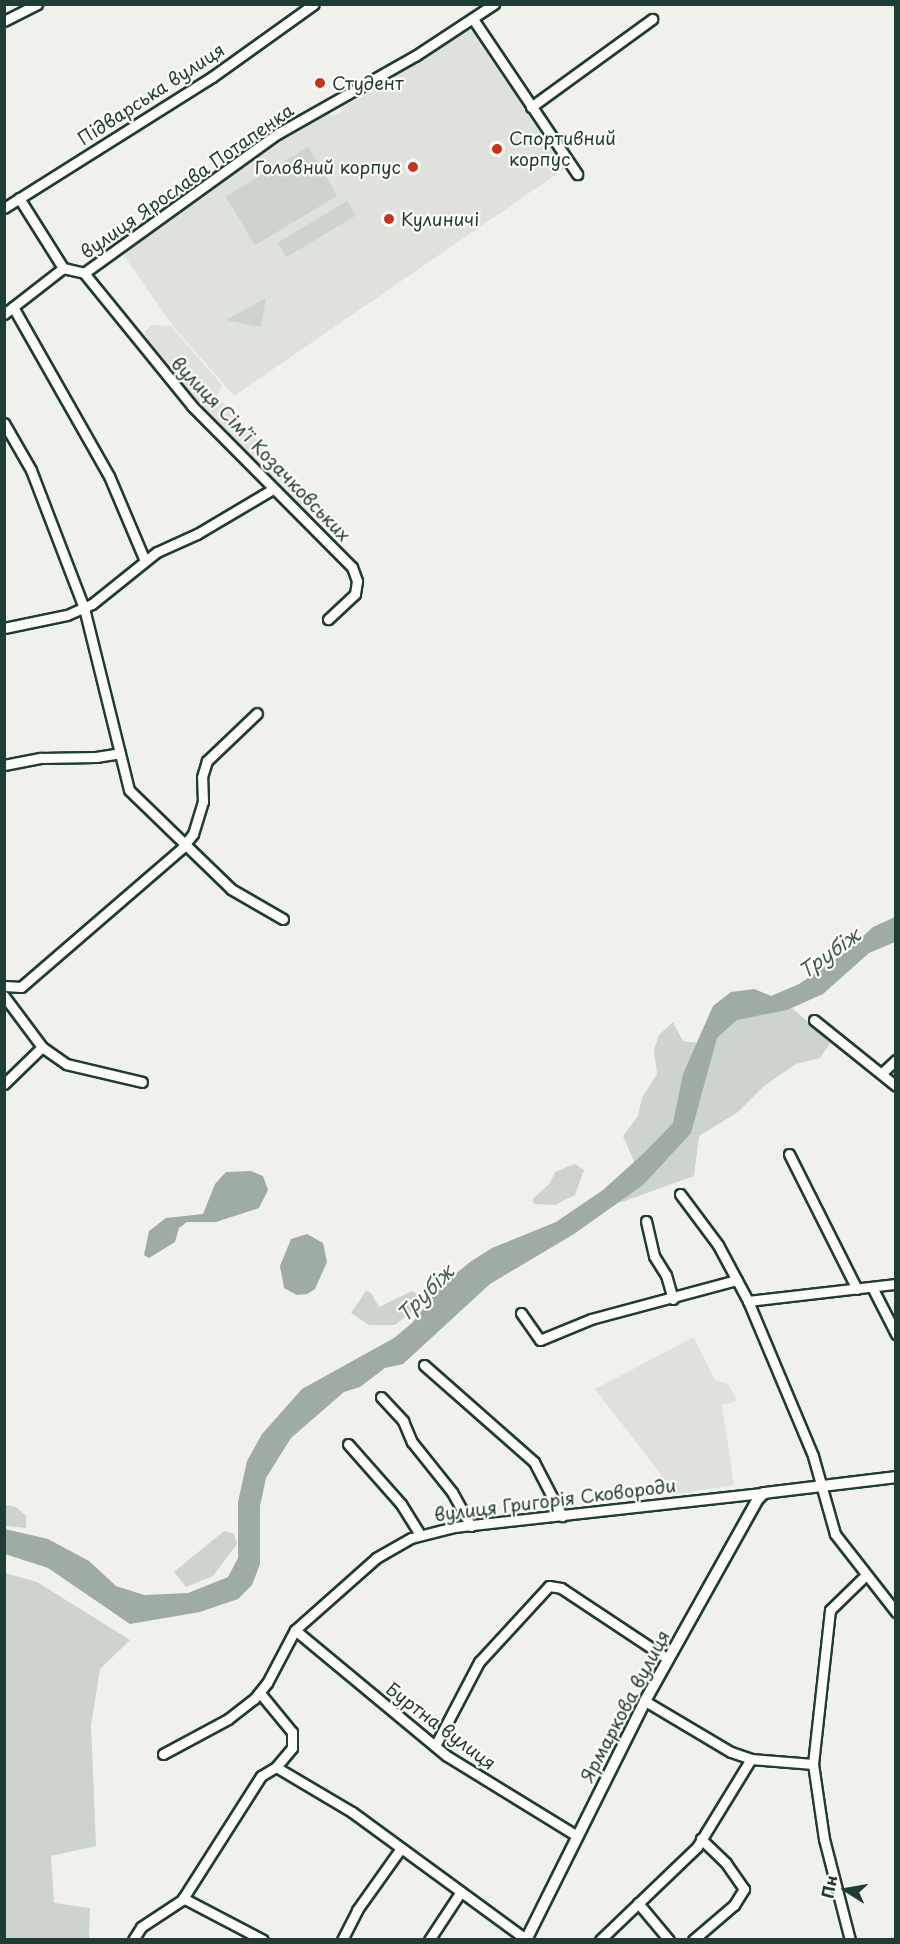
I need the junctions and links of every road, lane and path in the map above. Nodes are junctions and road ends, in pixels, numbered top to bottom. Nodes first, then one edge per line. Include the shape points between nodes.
1 (37, 4) edge
2 (314, 4) edge
3 (494, 4) edge
4 (473, 19) junction
5 (652, 19) dead end
6 (4, 21) edge
7 (531, 107) junction
8 (577, 174) dead end
9 (19, 198) junction
10 (4, 208) edge
11 (63, 268) junction
12 (84, 273) junction
13 (13, 307) junction
14 (4, 314) edge
15 (5, 424) edge
16 (273, 489) junction
17 (145, 561) junction
18 (84, 608) junction
19 (328, 619) dead end
20 (4, 628) edge
21 (257, 713) dead end
22 (120, 753) junction
23 (4, 765) edge
24 (185, 844) junction
25 (283, 919) dead end
26 (4, 986) edge
27 (4, 996) edge
28 (814, 1020) dead end
29 (42, 1047) junction
30 (896, 1060) edge
31 (883, 1072) junction
32 (142, 1082) dead end
33 (4, 1084) edge
34 (896, 1086) edge
35 (789, 1154) dead end
36 (680, 1194) dead end
37 (646, 1221) dead end
38 (737, 1280) junction
39 (896, 1284) edge
40 (872, 1287) junction
41 (857, 1289) junction
42 (673, 1299) junction
43 (748, 1301) junction
44 (521, 1313) dead end
45 (896, 1334) edge
46 (423, 1365) dead end
47 (381, 1397) dead end
48 (348, 1444) dead end
49 (896, 1477) edge
50 (821, 1486) junction
51 (764, 1493) junction
52 (562, 1516) junction
53 (471, 1526) junction
54 (420, 1534) junction
55 (866, 1576) junction
56 (896, 1612) edge
57 (295, 1630) junction
58 (668, 1659) junction
59 (260, 1693) junction
60 (645, 1701) junction
61 (435, 1746) junction
62 (163, 1754) dead end
63 (751, 1759) junction
64 (813, 1764) junction
65 (276, 1767) junction
66 (577, 1836) junction
67 (701, 1839) junction
68 (401, 1848) junction
69 (460, 1893) junction
70 (183, 1898) junction
71 (638, 1903) junction
72 (258, 1938) edge
73 (527, 1939) edge
74 (133, 1940) edge
75 (342, 1940) edge
76 (429, 1940) edge
77 (600, 1940) edge
78 (669, 1940) edge
79 (693, 1940) edge
80 (850, 1940) edge

1 - 6 street
2 - 9 street, Підварська вулиця via 212,77
3 - 4 street, вулиця Ярослава Потапенка
4 - 7 street
4 - 12 street, вулиця Ярослава Потапенка via 277,134
5 - 7 street
7 - 8 street
9 - 10 street, Підварська вулиця
9 - 11 street
11 - 12 street
11 - 13 street
12 - 16 street, вулиця Сімʼї Козачковських via 173,384
13 - 14 street
13 - 17 street via 109,476
15 - 18 street via 31,470
16 - 17 street
16 - 19 street, вулиця Сімʼї Козачковських via 354,572 355,594
17 - 18 street via 107,595
18 - 20 street
18 - 22 street
21 - 24 street via 207,761 202,777 203,802 193,834
22 - 23 street via 96,758 41,758
22 - 24 street via 123,774 132,794
24 - 25 street via 231,889
24 - 26 street via 21,987
27 - 29 street
28 - 31 street
29 - 32 street via 66,1064
29 - 33 street
30 - 31 street
31 - 34 street
35 - 41 street
36 - 38 street via 710,1232
37 - 42 street via 654,1256 666,1275
38 - 42 street
38 - 43 street
39 - 40 street
40 - 41 street
40 - 45 street
41 - 43 street
42 - 44 street via 591,1319 540,1340
43 - 50 street via 813,1456
46 - 52 street via 537,1466
47 - 53 street via 403,1421 412,1442 459,1502
48 - 54 street via 400,1504
49 - 50 street, вулиця Григорія Сковороди
50 - 51 street, вулиця Григорія Сковороди
50 - 55 street via 835,1534
51 - 52 street, вулиця Григорія Сковороди
51 - 58 street, Ярмаркова вулиця via 747,1515
52 - 53 street, вулиця Григорія Сковороди
53 - 54 street, вулиця Григорія Сковороди
54 - 57 street, вулиця Григорія Сковороди via 376,1558
55 - 56 street
55 - 64 street via 830,1610
57 - 59 street, вулиця Григорія Сковороди
57 - 61 street, Буртна вулиця
58 - 60 street, Ярмаркова вулиця
58 - 61 street via 561,1588 549,1586 479,1662
59 - 62 street, вулиця Григорія Сковороди via 228,1719
59 - 65 street via 294,1735 292,1748
60 - 63 street via 731,1752
60 - 66 street, Ярмаркова вулиця
61 - 66 street, Буртна вулиця
63 - 64 street
63 - 67 street
64 - 80 street via 822,1831
65 - 68 street via 330,1797
65 - 70 street via 261,1776
66 - 73 street, Ярмаркова вулиця
67 - 71 street
67 - 79 street via 726,1863 744,1889 734,1905
68 - 69 street
68 - 75 street via 357,1910
69 - 73 street
69 - 76 street
70 - 72 street
70 - 74 street via 141,1926
71 - 77 street
71 - 78 street

